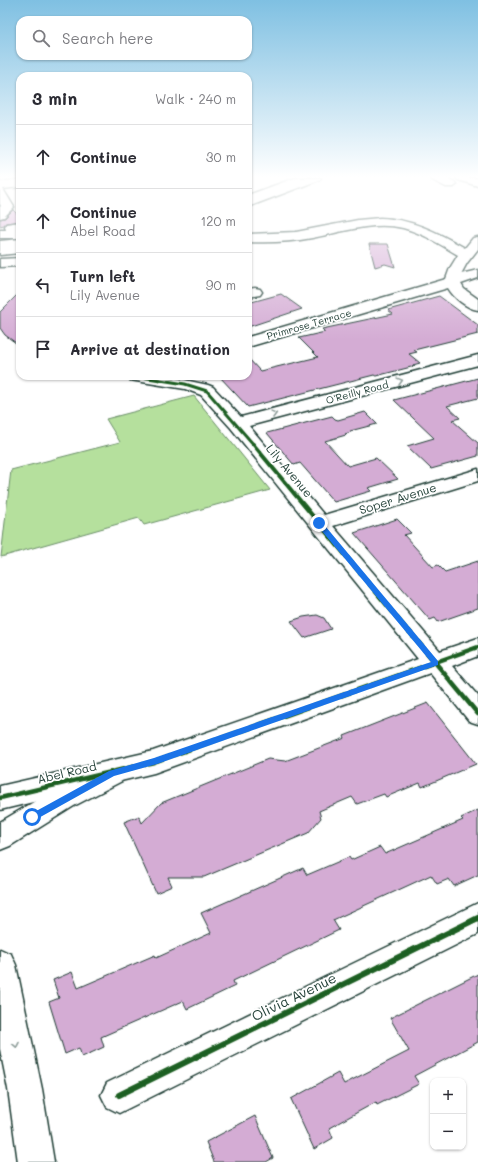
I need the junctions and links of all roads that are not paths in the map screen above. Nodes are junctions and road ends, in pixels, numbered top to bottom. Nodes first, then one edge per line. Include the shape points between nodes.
1 (316, 232) edge
2 (425, 232) edge
3 (252, 238) edge
4 (478, 241) edge
5 (16, 244) edge
6 (0, 246) edge
7 (16, 249) edge
8 (0, 251) edge
9 (466, 254) junction
10 (0, 262) edge
11 (16, 262) edge
12 (478, 274) edge
13 (454, 281) junction
14 (370, 306) junction
15 (478, 306) edge
16 (252, 332) edge
17 (252, 341) edge
18 (478, 360) edge
19 (158, 380) edge
20 (237, 424) junction
21 (478, 475) edge
22 (319, 523) junction
23 (478, 647) edge
24 (436, 663) junction
25 (478, 714) edge
26 (112, 773) junction
27 (0, 798) edge
28 (0, 837) edge
29 (478, 918) edge
30 (0, 965) edge
31 (119, 1095) dead end
32 (36, 1162) edge

1 - 3 street via 283,238
2 - 9 street
4 - 9 street
5 - 6 street
7 - 8 street
9 - 13 street via 459,263
10 - 11 street
12 - 13 street, Primrose Terrace
13 - 14 street, Primrose Terrace
13 - 15 street via 454,286
14 - 16 street, Primrose Terrace
14 - 17 street, Primrose Terrace
20 -> 18 street, O'Reilly Road
19 - 20 street, Lily Avenue via 203,388
20 - 22 street, Lily Avenue
21 - 22 street, Soper Avenue
22 - 24 street, Lily Avenue
23 - 24 street, Abel Road
24 - 25 street, Lily Avenue
24 - 26 street, Abel Road via 154,762
26 - 27 street, Abel Road
26 - 28 street via 64,798
29 - 31 street, Olivia Avenue
30 -> 32 street via 25,1089

